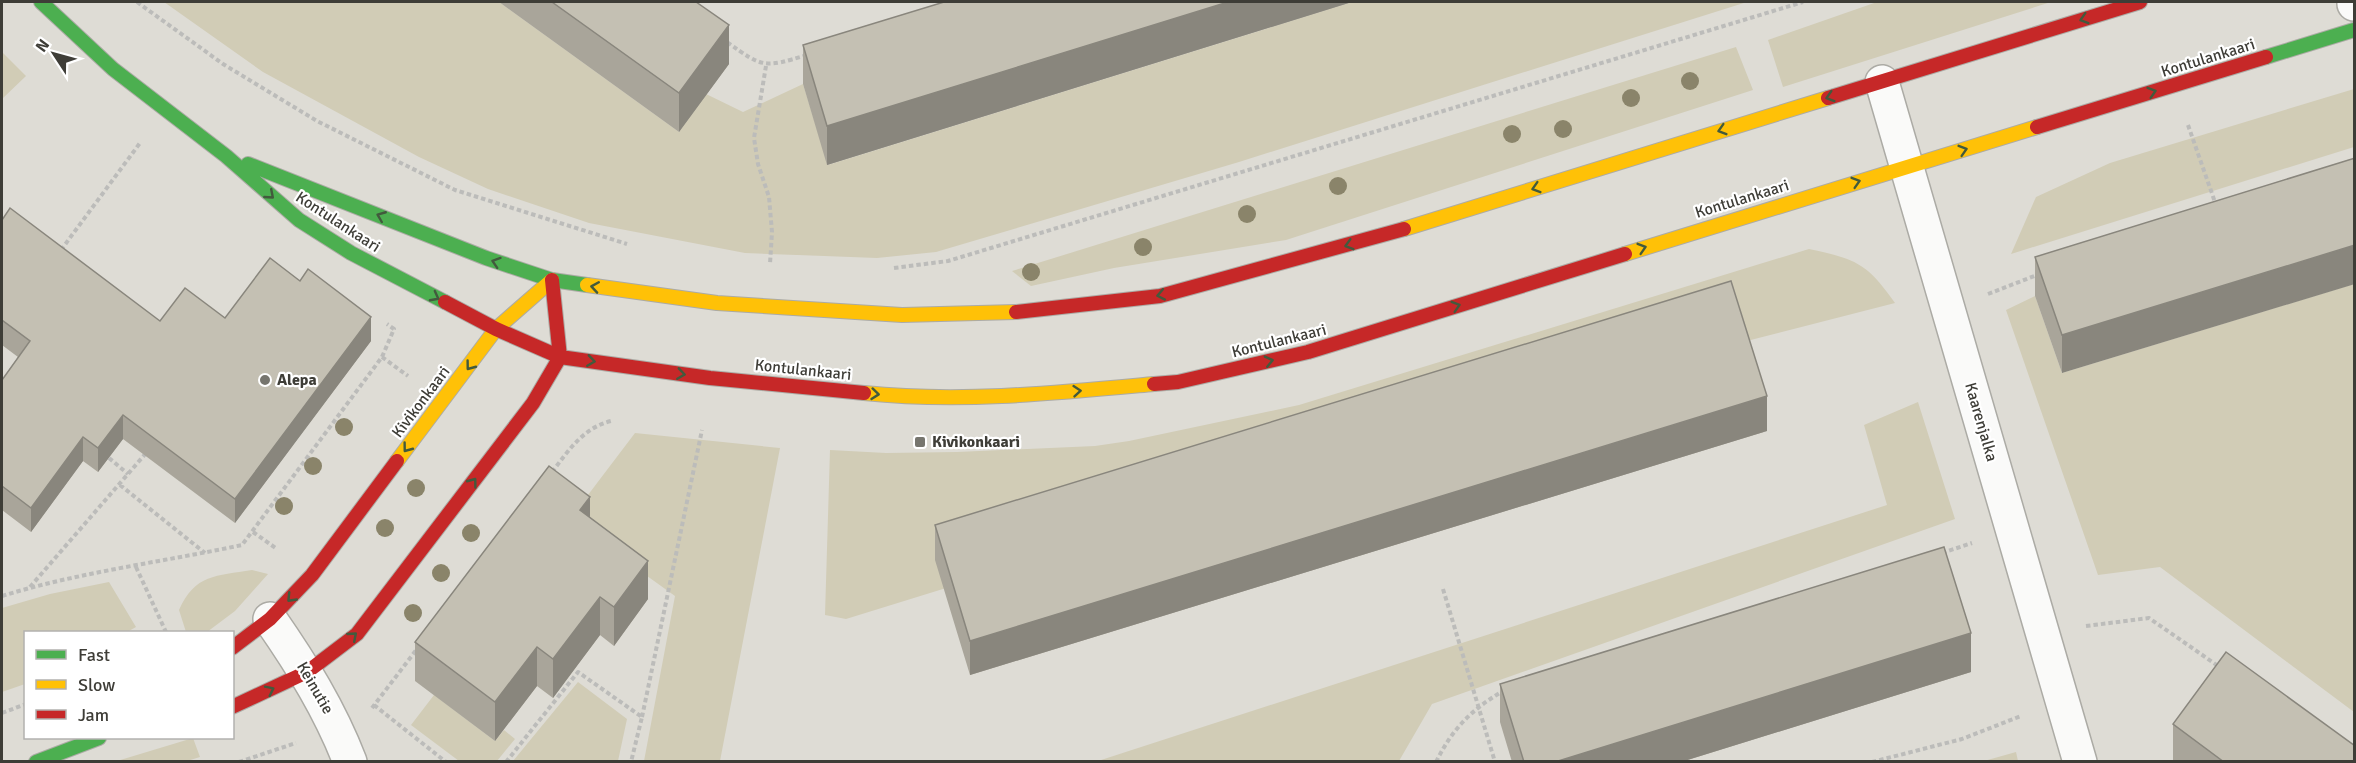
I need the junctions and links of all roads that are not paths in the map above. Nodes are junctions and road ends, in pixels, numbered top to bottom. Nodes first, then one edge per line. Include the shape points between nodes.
1 (40, 2) edge
2 (2140, 2) edge
3 (2355, 30) edge
4 (1882, 82) junction
5 (226, 156) junction
6 (1907, 166) junction
7 (552, 280) junction
8 (496, 329) junction
9 (560, 357) junction
10 (270, 619) junction
11 (234, 646) edge
12 (307, 672) junction
13 (234, 706) edge
14 (96, 739) edge
15 (36, 762) edge
16 (350, 762) edge
17 (2080, 762) edge

1 - 5 main road, Kontulankaari via 122,76
2 -> 4 main road, Kontulankaari
6 -> 3 main road, Kontulankaari
4 - 6 street, Kaarenjalka
4 -> 7 main road, Kontulankaari via 1352,245 1160,296 1024,312 902,315 717,303
7 -> 5 main road, Kontulankaari
5 -> 8 main road, Kontulankaari via 298,220 351,253
9 -> 6 main road, Kontulankaari via 710,378 901,397 1018,396 1178,382 1308,352
6 - 17 street, Kaarenjalka
7 - 8 main road, Kivikonkaari
7 - 9 main road
8 - 9 main road, Kontulankaari
8 -> 10 main road, Kivikonkaari via 312,575
12 -> 9 main road via 357,634 370,618 533,403
10 - 11 main road, Kivikonkaari
10 - 12 street, Keinutie
13 -> 12 main road
12 - 16 street, Keinutie via 337,727
14 - 15 main road

